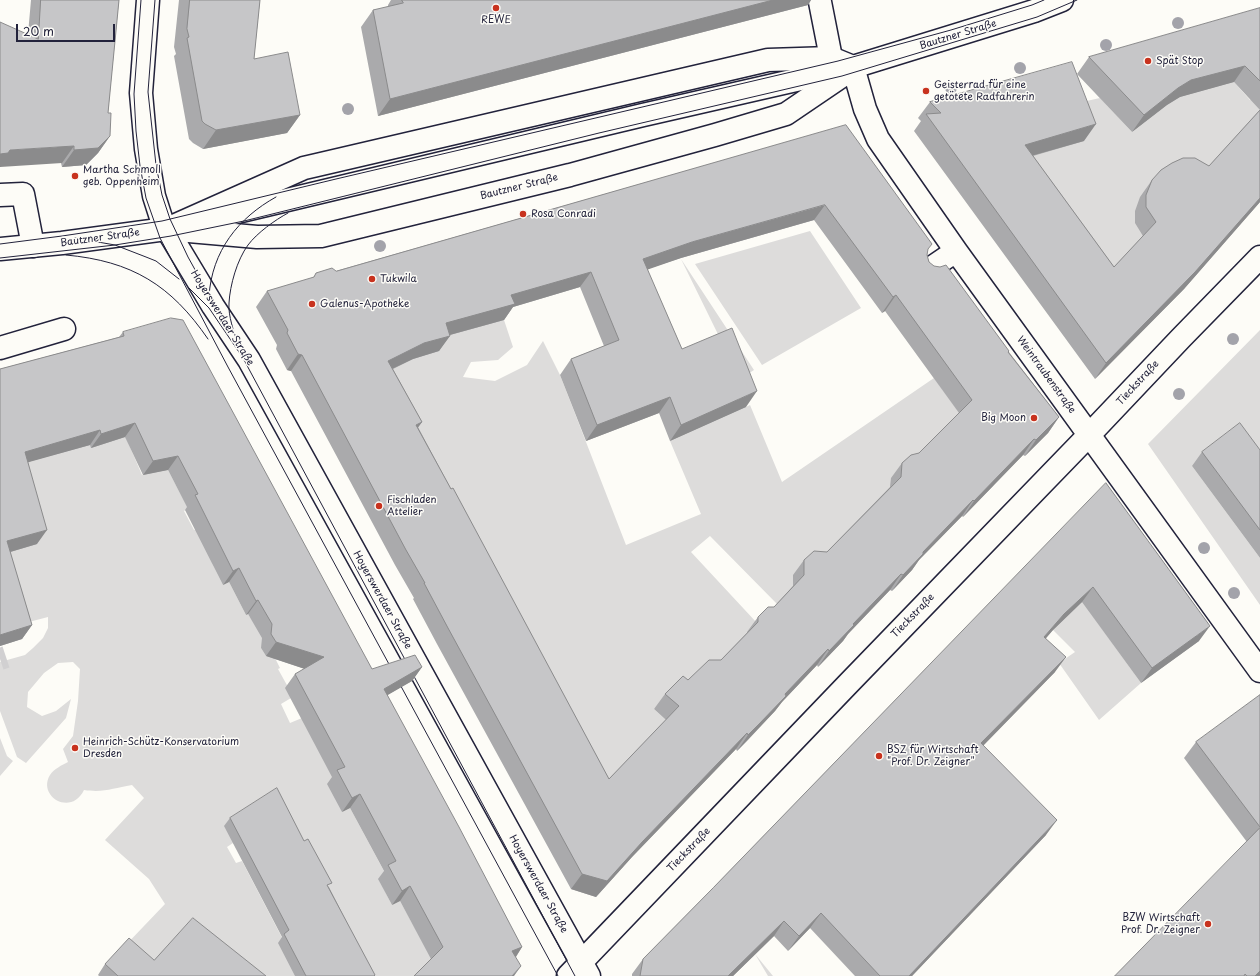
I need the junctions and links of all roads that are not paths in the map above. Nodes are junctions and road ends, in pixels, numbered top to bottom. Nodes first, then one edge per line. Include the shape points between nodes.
1 (148, 0) edge
2 (1062, 0) edge
3 (820, 2) dead end
4 (831, 58) junction
5 (853, 67) junction
6 (0, 195) edge
7 (166, 229) junction
8 (33, 246) junction
9 (0, 249) edge
10 (956, 251) junction
11 (1260, 257) edge
12 (928, 270) edge
13 (64, 329) dead end
14 (0, 348) edge
15 (1090, 435) junction
16 (1260, 671) edge
17 (579, 971) edge

1 - 7 street, Hoyerswerdaer Straße via 141,93 143,131 154,196
2 - 5 street, Bautzner Straße
3 - 4 street
4 - 5 street, Bautzner Straße
4 - 7 street, Bautzner Straße via 768,60 304,168
5 - 7 street
5 - 7 street, Bautzner Straße via 786,114 570,175 321,236 257,237
5 - 10 street, Weintraubenstraße via 865,109 878,139
6 - 8 street via 24,194
7 - 8 street, Bautzner Straße
7 - 17 street, Hoyerswerdaer Straße via 249,360
8 - 9 street, Bautzner Straße
10 - 12 street
10 - 15 street, Weintraubenstraße
11 - 15 street, Tieckstraße
13 - 14 street
15 - 16 street, Weintraubenstraße
15 - 17 street, Tieckstraße

